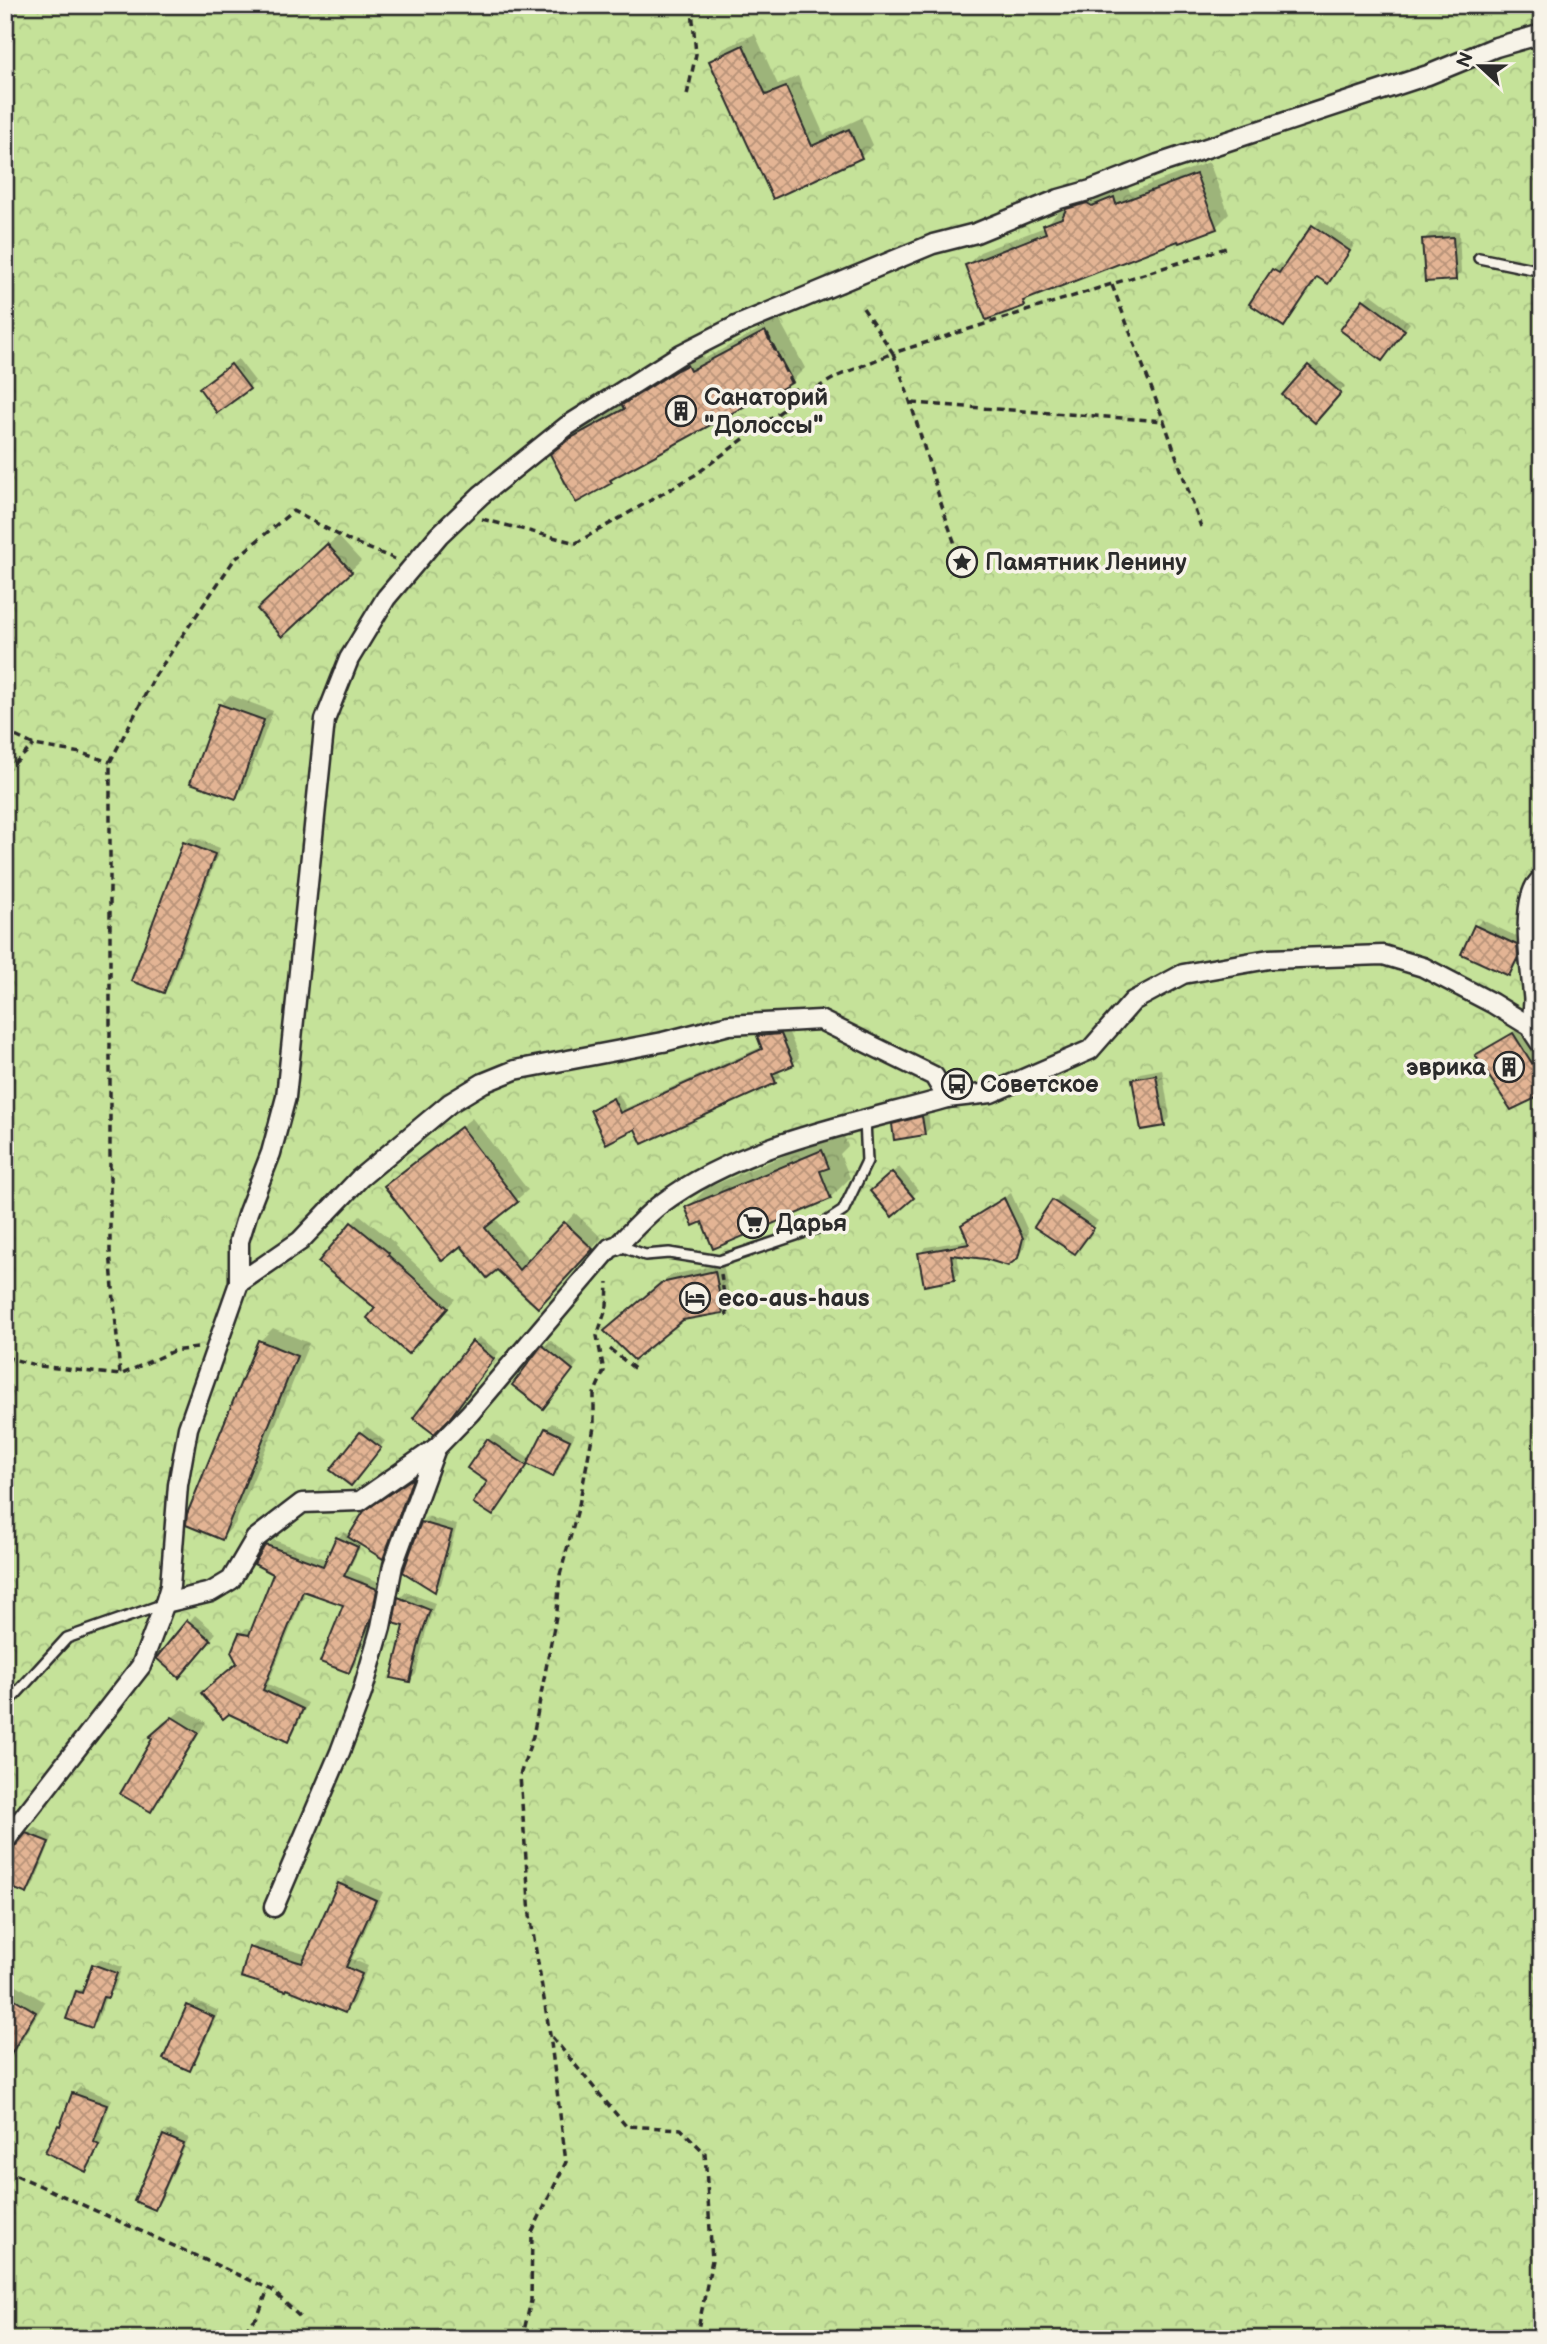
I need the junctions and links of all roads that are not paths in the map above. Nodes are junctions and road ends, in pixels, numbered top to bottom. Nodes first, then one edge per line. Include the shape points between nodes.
1 (1542, 34) edge
2 (1479, 258) dead end
3 (1542, 271) edge
4 (1542, 882) edge
5 (1539, 1036) edge
6 (947, 1098) junction
7 (865, 1121) junction
8 (614, 1247) junction
9 (239, 1283) junction
10 (436, 1448) junction
11 (165, 1603) junction
12 (5, 1706) edge
13 (5, 1841) edge
14 (274, 1907) dead end

1 - 9 street via 1158,164 976,233 933,244 758,317 681,354 567,426 460,513 386,598 349,659 325,720 286,1097 239,1241
2 - 3 lane
4 - 5 street via 1534,893 1530,930
5 - 6 street via 1492,1003 1423,967 1383,955 1269,958 1182,974 1133,1001 1090,1050 991,1093
6 - 7 street
6 - 9 street via 934,1076 820,1020 729,1025 515,1070 450,1103 359,1178 300,1241
7 - 8 street via 775,1144 712,1174 661,1203
7 - 8 lane via 867,1161 843,1211 817,1228 719,1261 645,1255
8 - 10 street
9 - 11 street via 188,1428
10 - 11 street via 360,1501 302,1503 255,1539 231,1580 211,1592
10 - 14 street via 393,1565 382,1627 362,1693
11 - 12 lane via 67,1638
11 - 13 street via 141,1666

